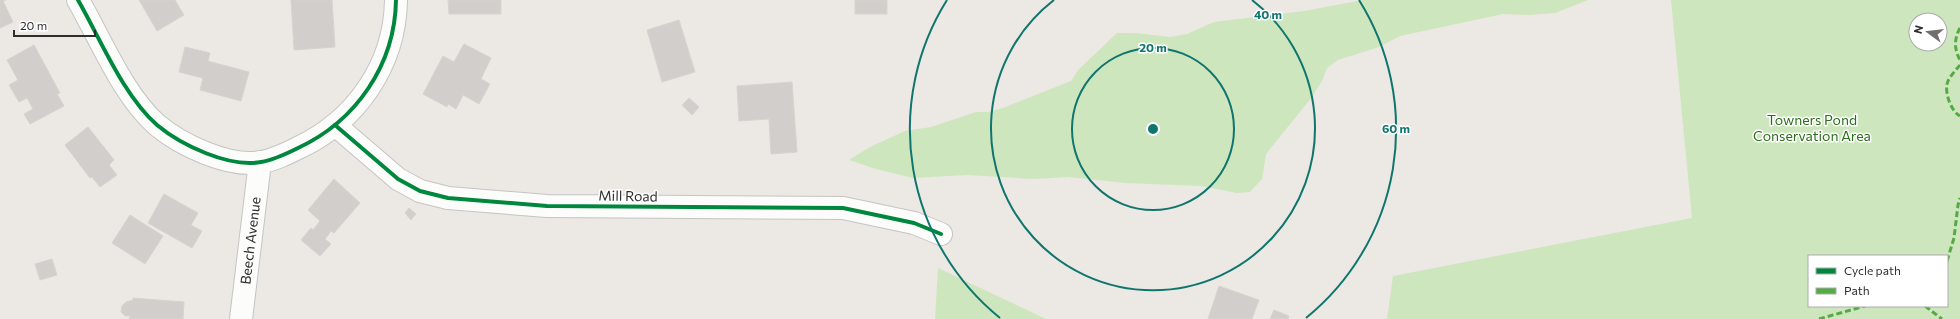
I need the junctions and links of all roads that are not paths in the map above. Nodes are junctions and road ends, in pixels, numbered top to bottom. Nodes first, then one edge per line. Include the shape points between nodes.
1 (78, 0) edge
2 (396, 0) edge
3 (335, 126) junction
4 (260, 162) junction
5 (940, 234) dead end
6 (241, 319) edge

1 - 4 street via 132,99 158,125 206,152 231,160
2 - 3 street via 392,35 378,73 355,106
3 - 4 street via 301,147
3 - 5 street, Mill Road via 398,179 420,191 448,198 547,206 843,208 914,223
4 - 6 street, Beech Avenue

